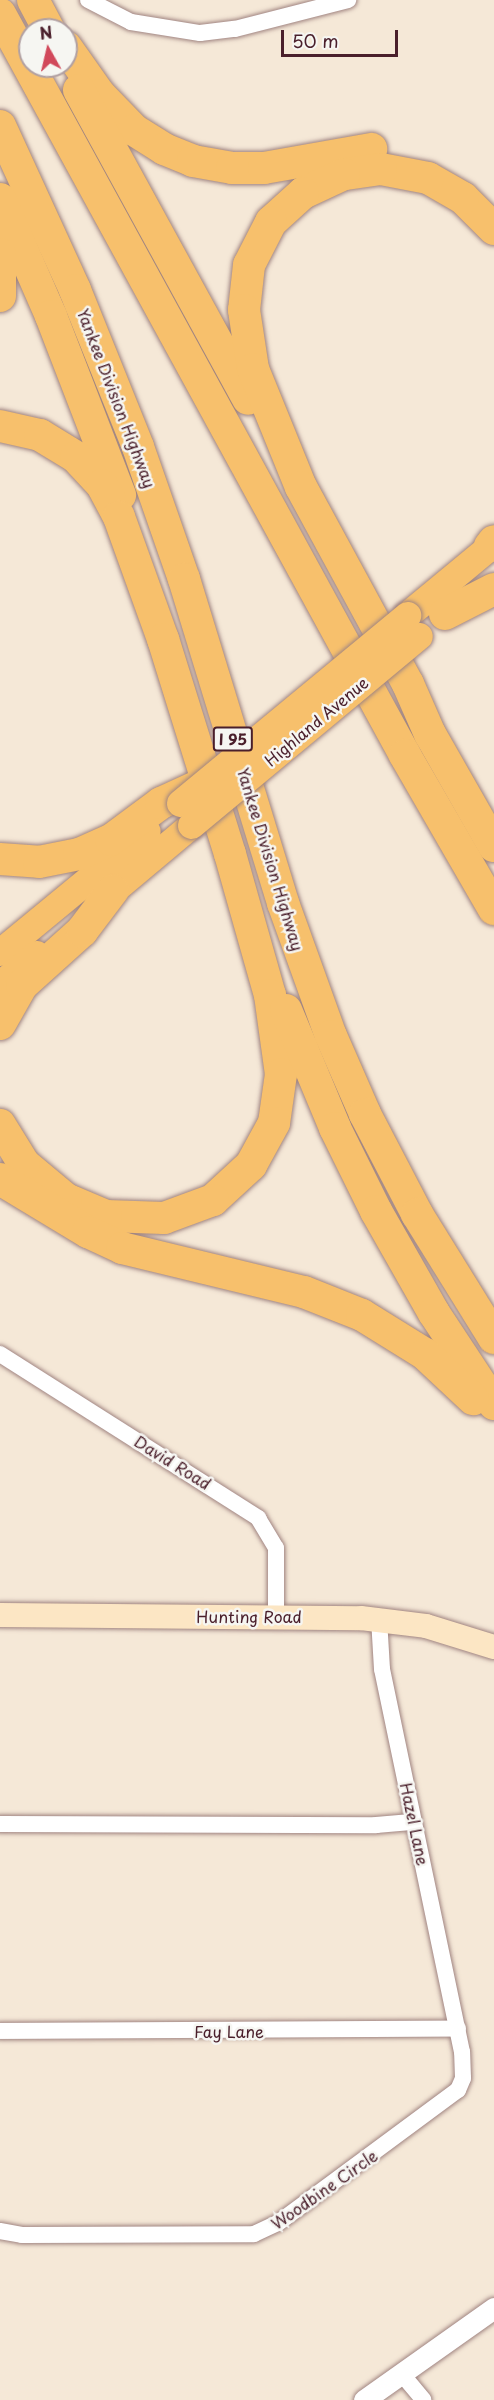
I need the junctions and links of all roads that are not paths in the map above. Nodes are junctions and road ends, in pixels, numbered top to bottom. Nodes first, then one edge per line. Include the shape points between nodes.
1 (88, 0) edge
2 (348, 0) edge
3 (0, 14) edge
4 (78, 64) edge
5 (73, 78) edge
6 (0, 126) edge
7 (0, 199) edge
8 (494, 203) edge
9 (494, 229) edge
10 (0, 254) edge
11 (0, 296) edge
12 (0, 426) edge
13 (301, 487) junction
14 (493, 551) edge
15 (494, 589) edge
16 (445, 614) junction
17 (413, 626) junction
18 (163, 639) junction
19 (408, 684) junction
20 (188, 802) junction
21 (494, 819) edge
22 (494, 846) edge
23 (230, 854) junction
24 (0, 859) edge
25 (113, 890) junction
26 (494, 909) edge
27 (0, 952) edge
28 (0, 984) edge
29 (0, 1023) edge
30 (0, 1125) edge
31 (0, 1179) edge
32 (494, 1338) edge
33 (0, 1354) edge
34 (494, 1404) edge
35 (494, 1424) edge
36 (0, 1615) edge
37 (276, 1616) junction
38 (379, 1619) junction
39 (494, 1647) edge
40 (414, 1822) junction
41 (0, 1824) edge
42 (458, 2029) junction
43 (0, 2031) edge
44 (0, 2231) edge
45 (494, 2308) edge
46 (401, 2373) junction
47 (364, 2400) edge
48 (424, 2400) edge

1 - 2 street via 131,22 200,33 242,27
3 - 26 highway via 405,755
4 - 8 highway via 126,123 156,145 185,158 243,169 364,150 401,151 458,172
5 - 13 highway via 273,444
6 - 32 highway, Yankee Division Highway / I 95 via 75,290 138,447 184,579 283,903 334,1045 417,1214
7 - 18 highway via 108,462 156,602
9 - 13 highway via 446,187 419,175 381,169 344,174 311,188 284,208 267,229 247,273 246,343 265,404
10 - 11 highway
12 - 18 highway via 27,430 59,445 102,485 119,517
13 - 19 highway
14 - 16 main road, Highland Avenue
14 - 17 main road, Highland Avenue
15 - 16 highway
16 - 17 main road, Highland Avenue
17 - 20 main road, Highland Avenue, bridge
17 - 20 main road, Highland Avenue, bridge
18 - 23 highway
19 - 21 highway
19 - 22 highway via 430,734
20 - 24 highway via 79,854 39,862
20 - 25 main road, Highland Avenue
20 - 27 main road, Highland Avenue
23 - 30 highway via 270,995 281,1074 274,1123 244,1174 213,1200 176,1215 141,1220 106,1216 76,1205 40,1180 17,1156
23 - 34 highway via 302,1050 347,1155 425,1298
25 - 28 main road, Highland Avenue
25 - 29 highway via 82,931 22,985
31 - 35 highway via 122,1248 304,1292 362,1315 437,1364
33 - 37 street, David Road via 258,1518 276,1548
36 - 37 main road, Hunting Road
37 - 38 main road, Hunting Road
38 - 39 main road, Hunting Road via 442,1630
38 - 40 street, Hazel Lane via 382,1669
40 - 41 street
40 - 42 street, Hazel Lane
42 - 43 street, Fay Lane
42 - 44 street, Woodbine Circle via 464,2071 453,2095 262,2231 236,2237 22,2235
45 - 46 street
46 - 47 street
46 - 48 street

